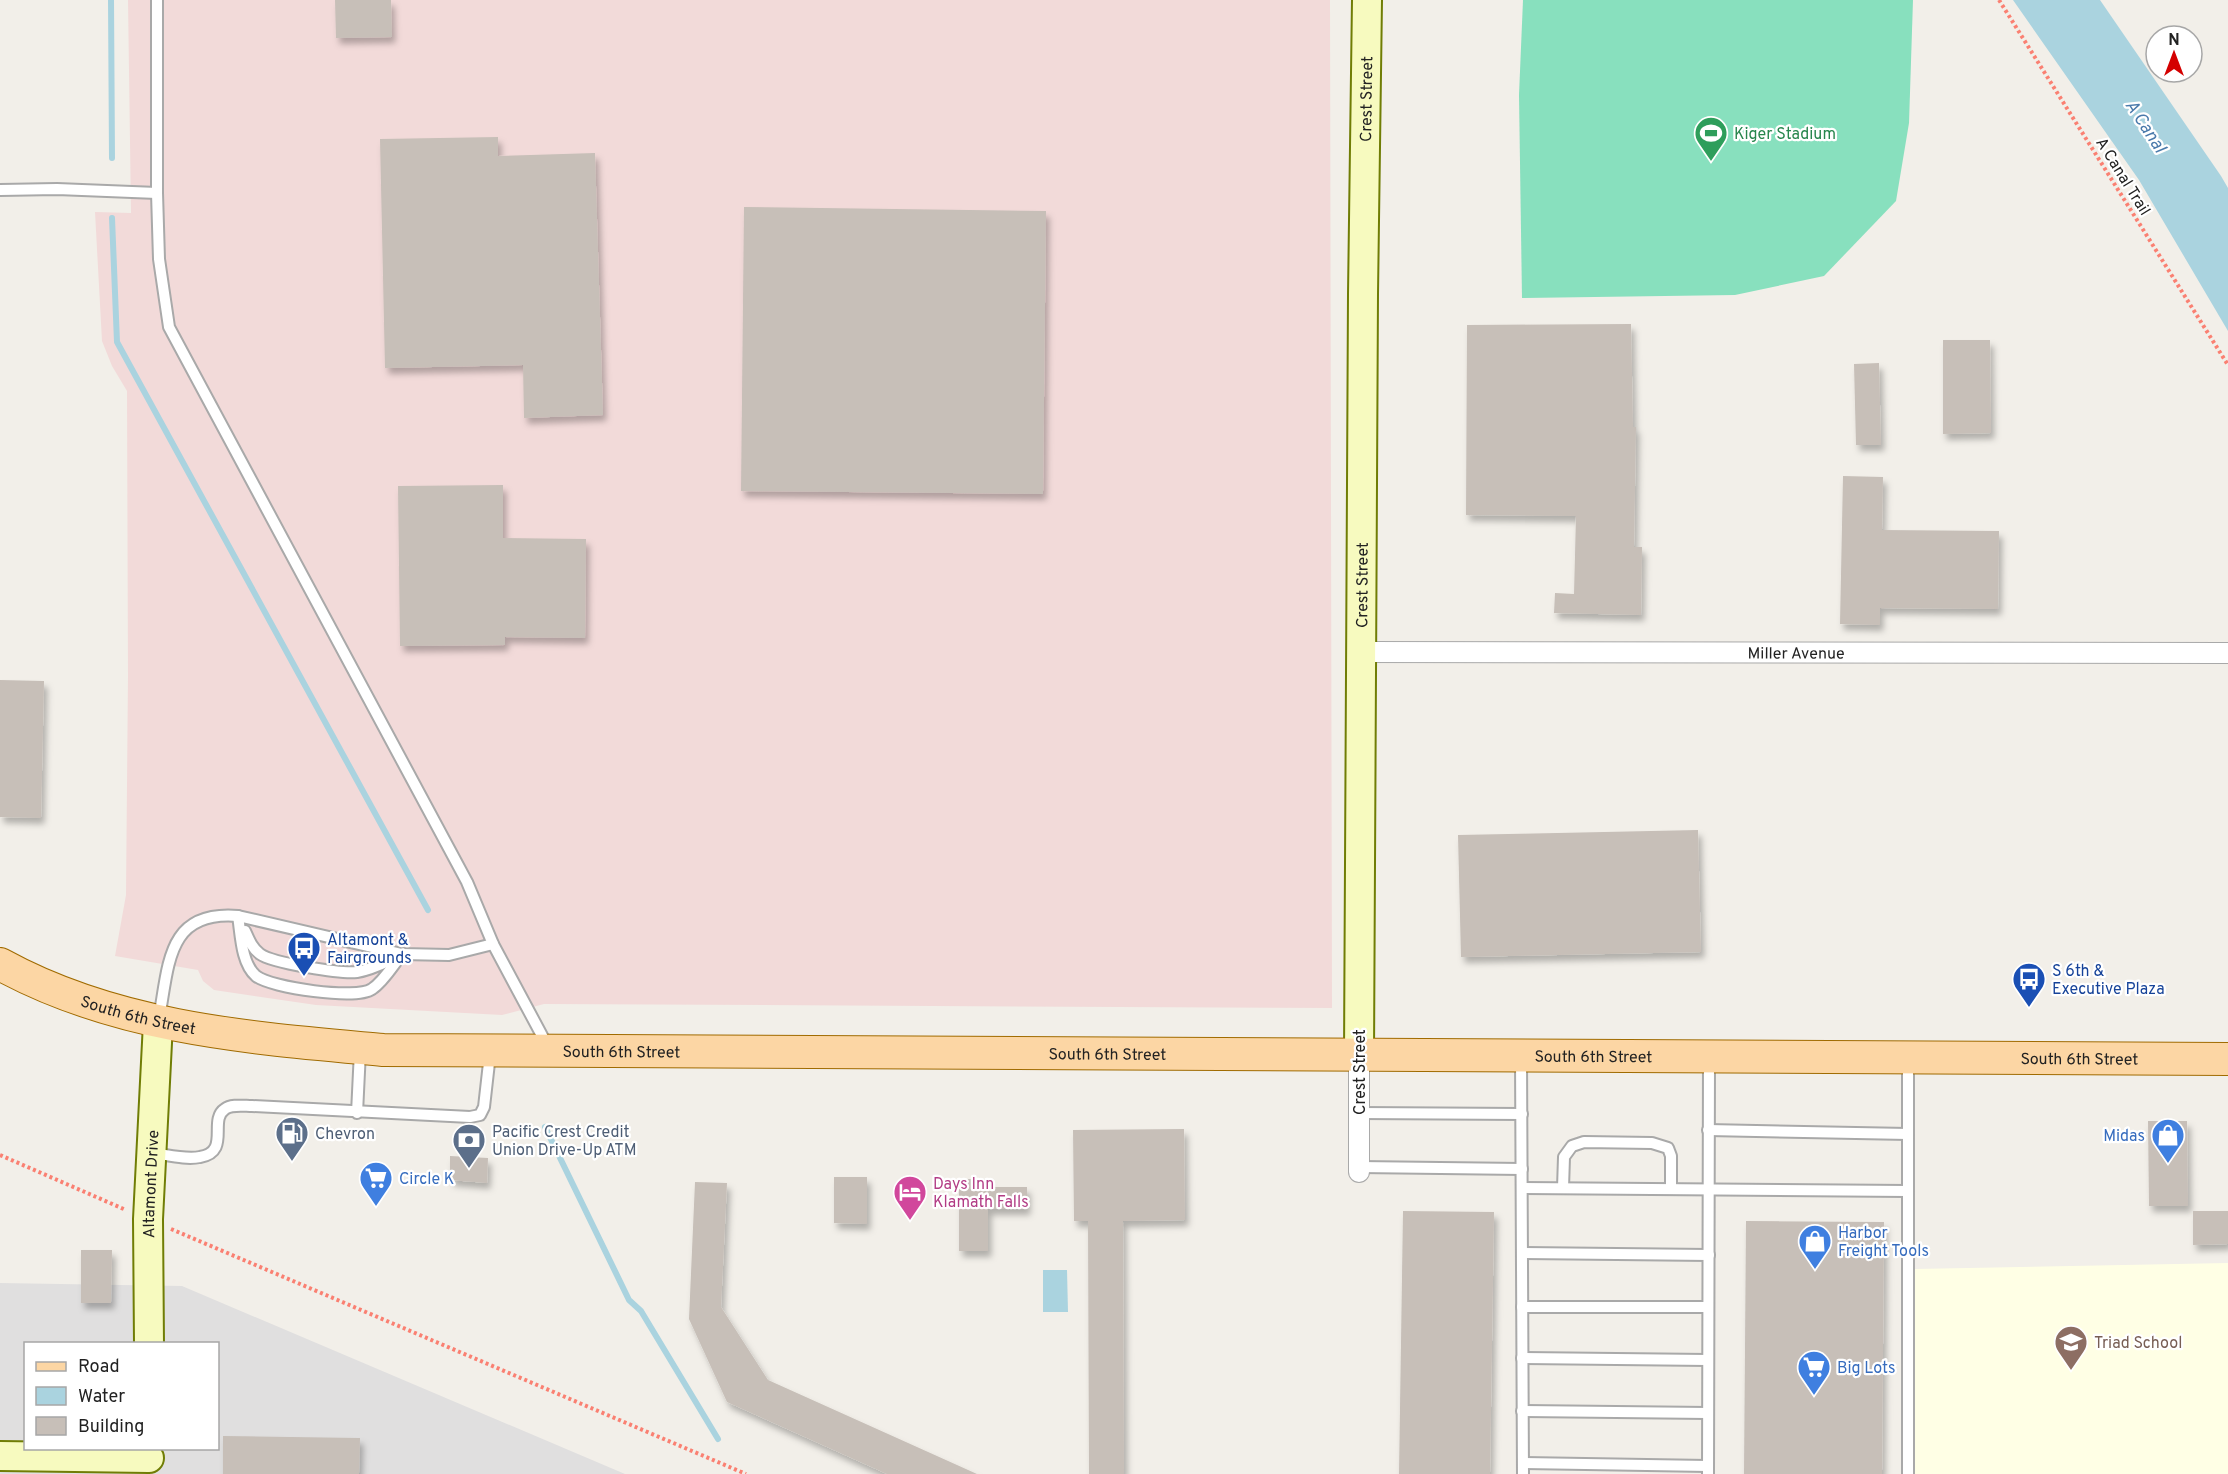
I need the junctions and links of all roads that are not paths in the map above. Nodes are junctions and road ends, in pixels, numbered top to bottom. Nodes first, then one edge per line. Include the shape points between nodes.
1 (157, 0) edge
2 (1367, 0) edge
3 (0, 190) edge
4 (157, 193) junction
5 (1362, 652) junction
6 (2228, 653) edge
7 (238, 916) junction
8 (493, 944) junction
9 (402, 954) junction
10 (0, 964) edge
11 (158, 1023) junction
12 (360, 1048) junction
13 (490, 1051) junction
14 (550, 1051) junction
15 (1359, 1055) junction
16 (1521, 1055) junction
17 (1709, 1056) junction
18 (1908, 1057) junction
19 (2228, 1059) edge
20 (357, 1113) junction
21 (1359, 1113) junction
22 (1522, 1114) junction
23 (1708, 1130) junction
24 (1908, 1134) junction
25 (151, 1153) junction
26 (1522, 1168) junction
27 (1359, 1169) joint
28 (1522, 1188) junction
29 (1563, 1188) junction
30 (1671, 1188) junction
31 (1709, 1188) junction
32 (1908, 1191) junction
33 (1522, 1253) junction
34 (1709, 1255) junction
35 (1522, 1307) junction
36 (1708, 1307) junction
37 (149, 1342) edge
38 (1522, 1358) junction
39 (1708, 1360) junction
40 (1522, 1412) junction
41 (1708, 1413) junction
42 (0, 1456) edge
43 (149, 1460) edge
44 (1523, 1469) edge
45 (1708, 1470) edge
46 (1908, 1474) edge

1 - 4 lane
2 - 5 street, Crest Street
3 - 4 lane
4 - 8 lane via 159,259 169,327 467,882
5 - 6 street, Miller Avenue
5 - 15 street, Crest Street
7 - 9 lane
7 - 9 lane via 251,944 261,955 275,961 356,972 372,969
7 - 9 lane via 247,964 257,976 271,983 333,994 362,994 373,988
7 - 11 lane via 217,914 198,920 172,947
8 - 9 lane via 449,955
8 - 14 lane
10 - 11 main road, South 6th Street via 84,1002
11 - 12 main road, South 6th Street via 237,1036
11 - 25 street, Altamont Drive
12 - 13 main road, South 6th Street
12 - 20 lane
13 - 14 main road, South 6th Street
13 - 20 lane via 480,1115 470,1118
14 - 15 main road, South 6th Street
15 - 16 main road, South 6th Street
15 - 21 street, Crest Street
16 - 17 main road, South 6th Street
16 - 22 lane
17 - 18 main road, South 6th Street
17 - 23 lane
18 - 19 main road, South 6th Street
18 - 24 lane
20 - 25 lane via 230,1107 220,1115 216,1147 210,1154 198,1158
21 - 22 lane
21 - 27 street, Crest Street
22 - 26 lane
23 - 24 lane
23 - 31 lane
24 - 32 lane
25 - 37 street, Altamont Drive
26 - 27 lane
26 - 28 lane
28 - 29 lane
28 - 33 lane
29 - 30 lane
29 - 30 lane via 1564,1156 1572,1146 1584,1142 1652,1143 1668,1148
30 - 31 lane
31 - 32 lane
31 - 34 lane
32 - 46 lane
33 - 34 lane
33 - 35 lane
34 - 36 lane
35 - 36 lane
35 - 38 lane
36 - 39 lane
38 - 39 lane
38 - 40 lane
39 - 41 lane
40 - 41 lane
40 - 44 lane
41 - 45 lane
42 - 43 street
44 - 45 lane

